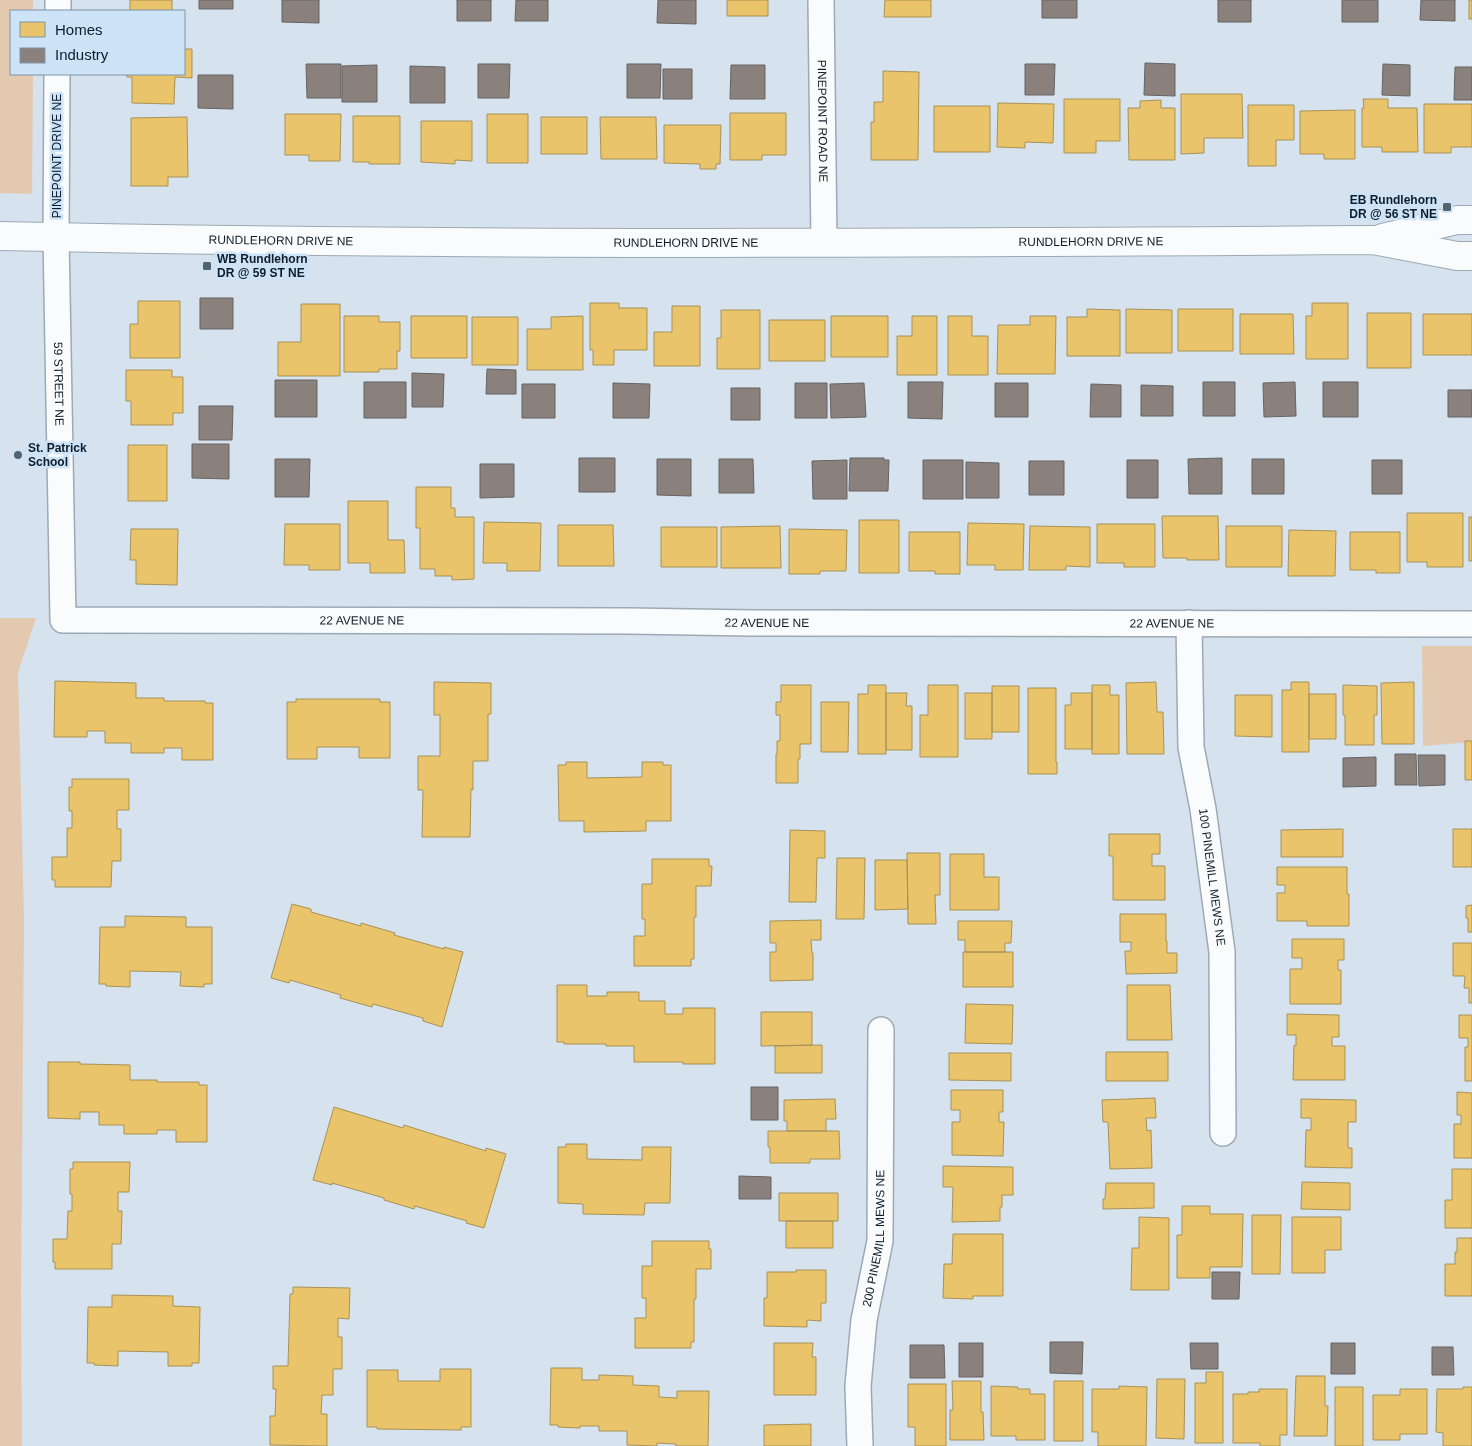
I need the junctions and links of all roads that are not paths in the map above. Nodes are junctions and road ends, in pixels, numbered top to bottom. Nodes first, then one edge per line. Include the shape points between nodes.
1 (821, 0) edge
2 (57, 75) edge
3 (1472, 220) edge
4 (0, 236) edge
5 (56, 238) junction
6 (1373, 240) junction
7 (824, 243) junction
8 (1472, 256) edge
9 (63, 620) joint
10 (1189, 622) junction
11 (1472, 624) edge
12 (881, 1030) dead end
13 (1222, 1133) dead end
14 (860, 1446) edge

1 - 7 street, PINEPOINT ROAD NE
2 - 5 street, PINEPOINT DRIVE NE
3 - 6 street, RUNDLEHORN DRIVE NE via 1457,220
4 - 5 street, RUNDLEHORN DRIVE NE
5 - 7 street, RUNDLEHORN DRIVE NE via 260,242
5 - 9 street, 59 STREET NE
6 - 7 street, RUNDLEHORN DRIVE NE
6 - 8 street, RUNDLEHORN DRIVE NE
9 - 10 street, 22 AVENUE NE
10 - 11 street, 22 AVENUE NE
10 - 13 street, 100 PINEMILL MEWS NE via 1191,747 1203,809 1222,952
12 - 14 street, 200 PINEMILL MEWS NE via 880,1241 864,1320 858,1386

